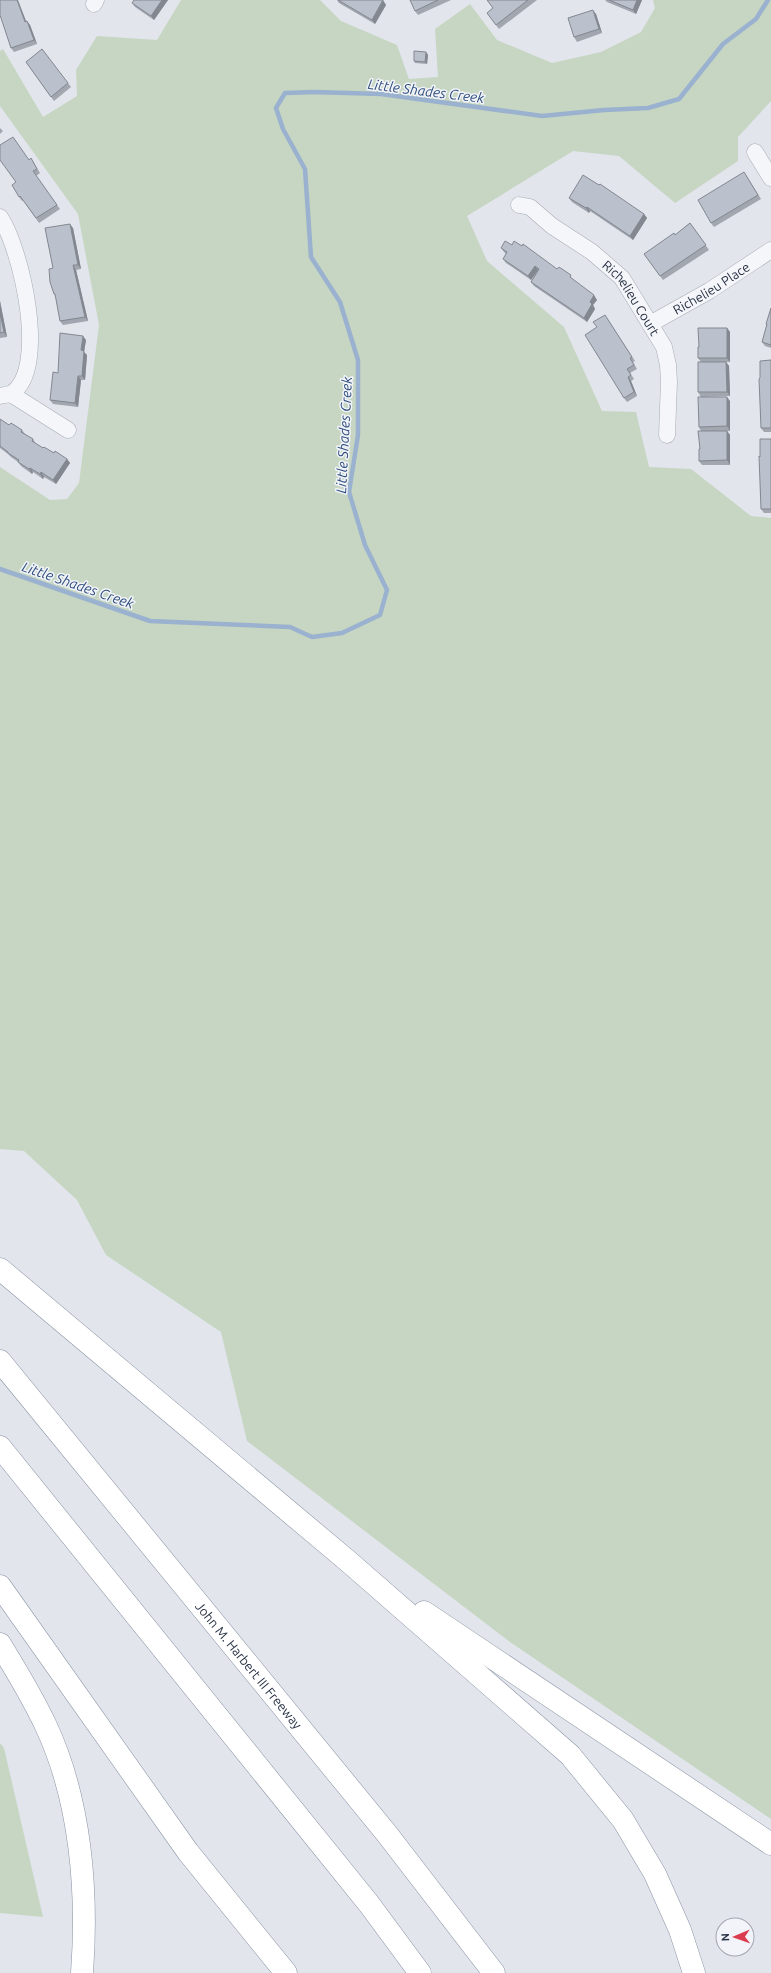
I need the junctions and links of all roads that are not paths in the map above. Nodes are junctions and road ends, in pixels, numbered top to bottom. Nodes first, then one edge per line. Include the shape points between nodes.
1 (755, 152) dead end
2 (771, 178) edge
3 (519, 205) dead end
4 (0, 217) edge
5 (771, 250) edge
6 (650, 324) junction
7 (6, 395) edge
8 (68, 430) dead end
9 (667, 435) dead end
10 (0, 1269) edge
11 (0, 1361) edge
12 (0, 1447) edge
13 (349, 1562) junction
14 (0, 1586) edge
15 (0, 1644) edge
16 (771, 1844) edge
17 (82, 1973) edge
18 (286, 1973) edge
19 (420, 1973) edge
20 (494, 1973) edge
21 (694, 1973) edge

1 - 2 street
3 - 6 street, Richelieu Court via 530,207 610,267 622,278
4 - 7 street via 14,246 24,281 30,338 22,382
5 - 6 street, Richelieu Place via 709,291
6 - 9 street, Richelieu Court via 664,347 668,364
7 - 8 street
10 - 13 highway
11 - 20 highway, John M. Harbert III Freeway via 387,1834
12 - 19 highway via 369,1904
13 - 16 highway
13 - 21 highway via 570,1755 623,1820 655,1874 680,1930
14 - 18 highway via 188,1852
15 - 17 highway via 46,1725 60,1762 81,1857 85,1935

